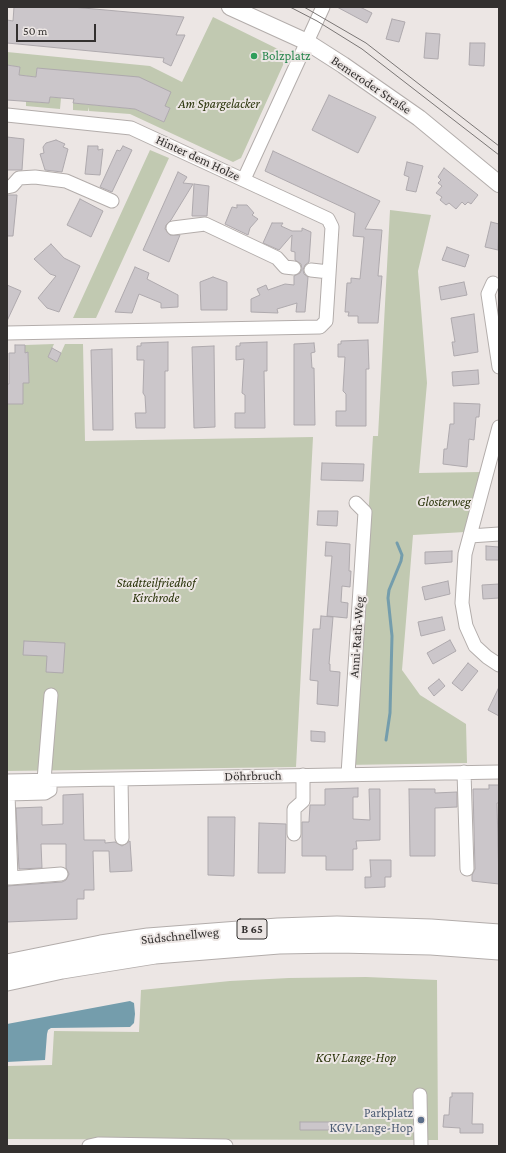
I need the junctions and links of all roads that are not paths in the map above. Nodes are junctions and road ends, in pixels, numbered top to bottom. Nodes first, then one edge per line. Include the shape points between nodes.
1 (230, 7) edge
2 (323, 7) edge
3 (307, 42) junction
4 (7, 115) edge
5 (244, 179) junction
6 (499, 184) edge
7 (7, 187) edge
8 (112, 201) dead end
9 (173, 228) dead end
10 (294, 268) dead end
11 (311, 270) dead end
12 (329, 272) junction
13 (493, 283) dead end
14 (7, 333) edge
15 (499, 367) edge
16 (499, 427) edge
17 (356, 503) dead end
18 (499, 534) edge
19 (470, 536) junction
20 (499, 665) edge
21 (51, 695) dead end
22 (464, 772) junction
23 (499, 772) edge
24 (348, 774) junction
25 (303, 775) junction
26 (121, 779) junction
27 (47, 780) junction
28 (7, 781) edge
29 (8, 794) edge
30 (294, 834) dead end
31 (122, 838) dead end
32 (467, 869) dead end
33 (61, 874) dead end
34 (9, 878) edge
35 (499, 934) edge
36 (499, 950) edge
37 (7, 964) edge
38 (7, 981) edge
39 (420, 1096) dead end
40 (89, 1146) edge
41 (226, 1146) edge
42 (421, 1146) edge

1 - 3 main road, Bemeroder Straße
2 - 3 street
3 - 5 street
3 - 6 main road, Bemeroder Straße via 419,118
4 - 5 street, Hinter dem Holze via 131,128
5 - 12 street, Hinter dem Holze via 331,221
7 - 8 street via 12,186 19,178 35,177 66,181
9 - 10 street via 205,224 277,258 285,267
11 - 12 street
12 - 14 street, Hinter dem Holze via 326,321 319,328
13 - 15 street via 488,294
16 - 19 street
17 - 24 street, Anni-Rath-Weg via 365,512
18 - 19 street
19 - 20 street via 463,574 462,603 466,626 475,646
21 - 27 street
22 - 23 street, Döhrbruch
22 - 24 street, Döhrbruch
22 - 32 street
24 - 25 street, Döhrbruch
25 - 26 street, Döhrbruch
25 - 30 street via 303,801 294,809
26 - 27 street, Döhrbruch
26 - 31 street
27 - 28 street, Döhrbruch
27 - 29 street via 50,790 45,794
29 - 34 street
33 - 34 street
35 - 37 highway, Südschnellweg / B 65 via 353,926 278,928 148,938
36 - 38 highway, Südschnellweg / B 65 via 431,945 271,944 155,954
39 - 42 street
40 - 41 street

